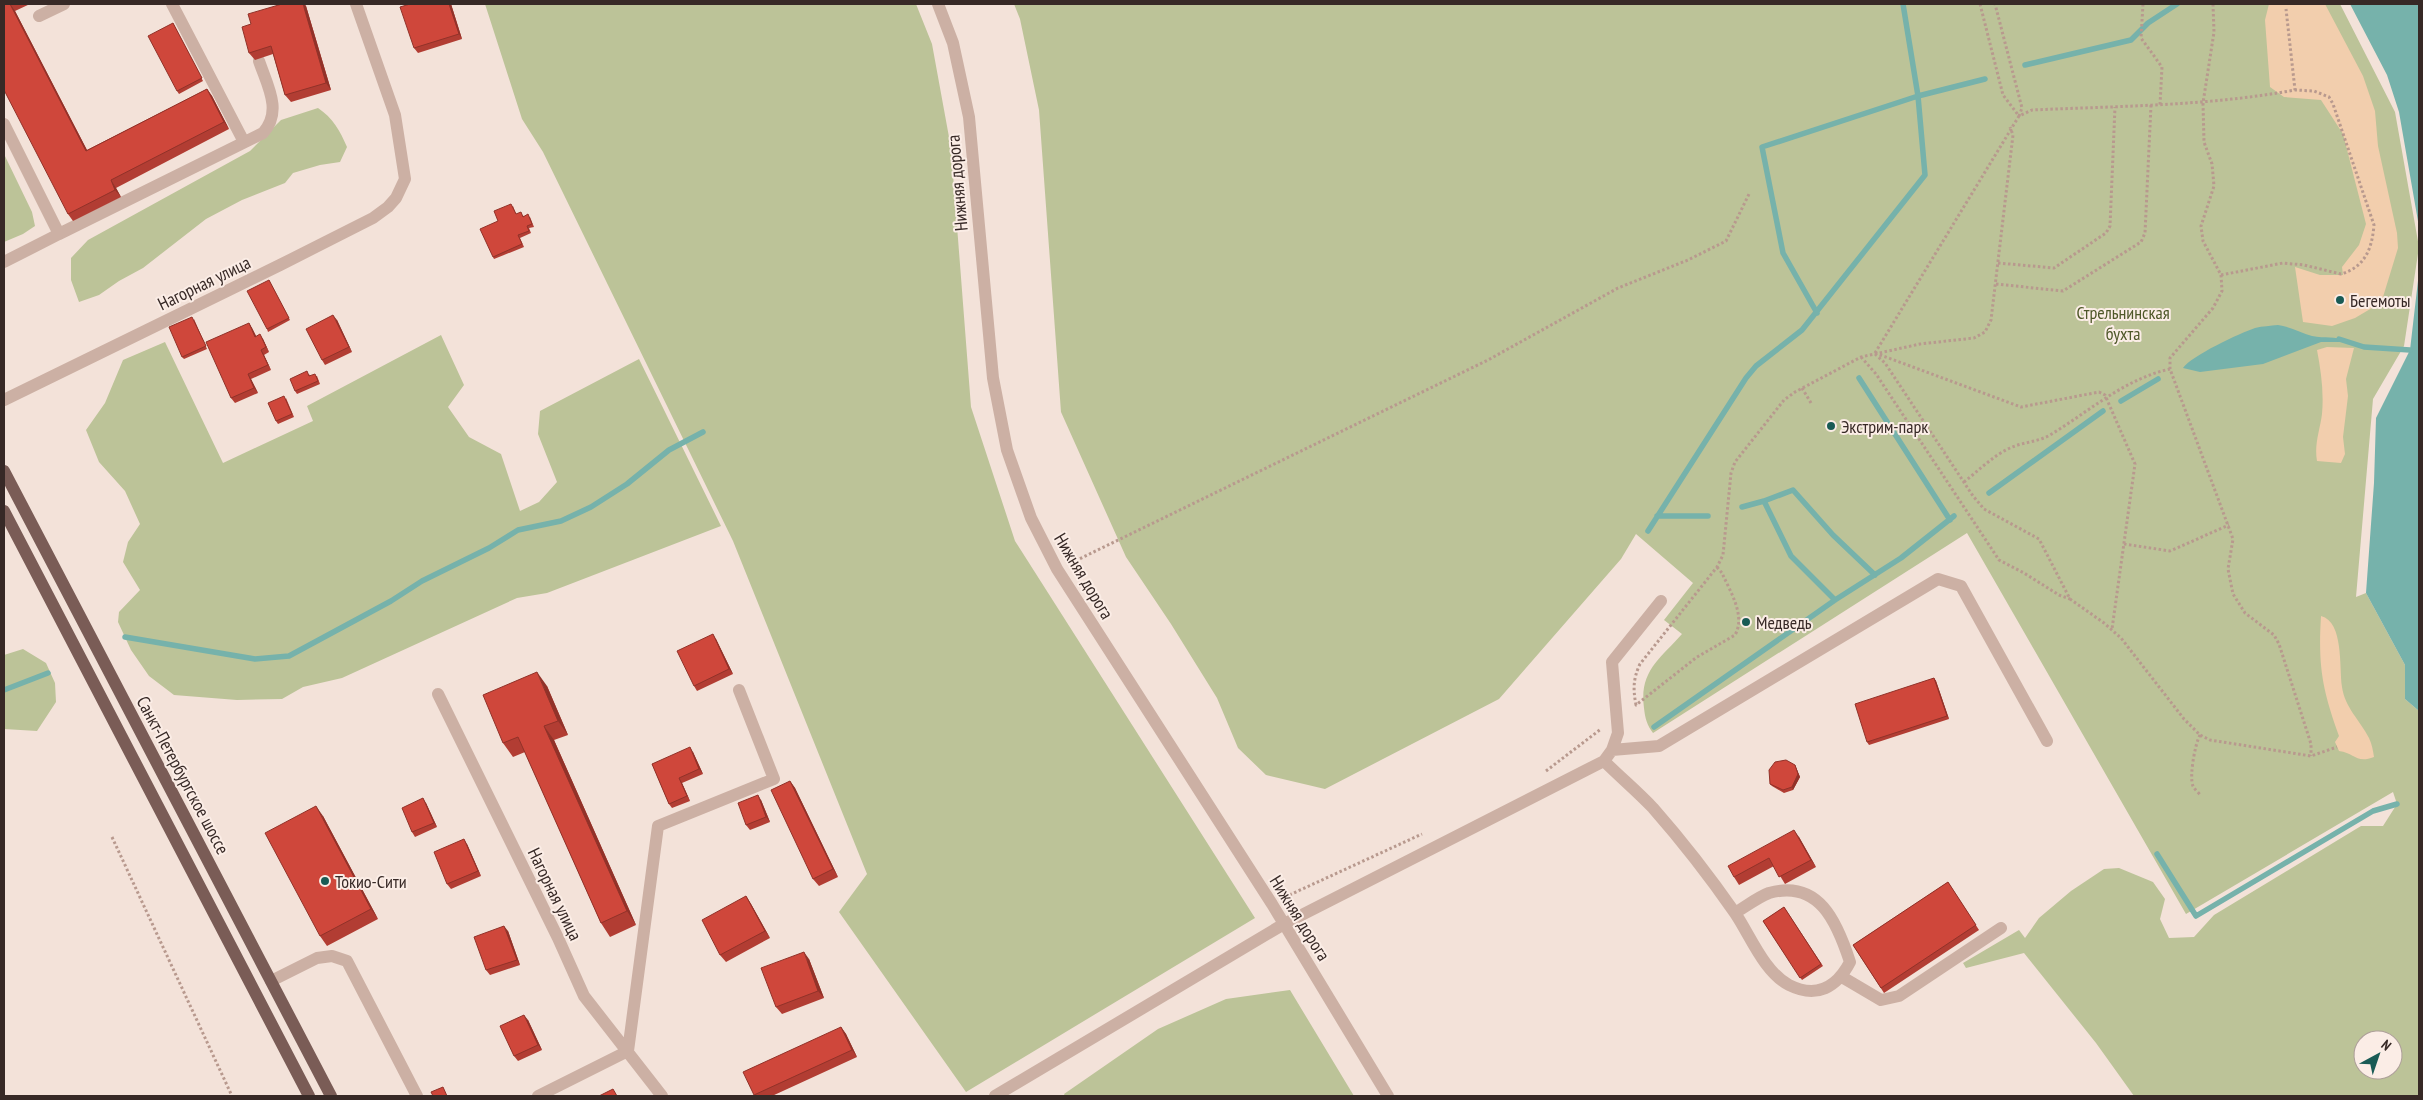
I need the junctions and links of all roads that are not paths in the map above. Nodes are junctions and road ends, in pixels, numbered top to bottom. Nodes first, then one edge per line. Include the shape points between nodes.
1 (64, 4) edge
2 (172, 4) edge
3 (356, 4) edge
4 (938, 4) edge
5 (39, 16) dead end
6 (259, 61) edge
7 (4, 124) edge
8 (244, 142) junction
9 (59, 234) junction
10 (4, 262) edge
11 (4, 400) edge
12 (4, 471) edge
13 (4, 511) edge
14 (1661, 602) dead end
15 (738, 690) dead end
16 (438, 694) dead end
17 (2047, 742) dead end
18 (1612, 750) junction
19 (1604, 761) junction
20 (1735, 913) junction
21 (1284, 924) junction
22 (2001, 928) dead end
23 (1842, 977) junction
24 (271, 980) junction
25 (628, 1051) junction
26 (309, 1096) edge
27 (331, 1096) edge
28 (417, 1096) edge
29 (538, 1096) edge
30 (662, 1096) edge
31 (995, 1096) edge
32 (1388, 1096) edge

1 - 5 street
2 - 8 street
3 - 11 street, Нагорная улица via 395,115 405,179 396,198 373,218
4 - 21 street, Нижняя дорога via 953,44 969,117 993,378 1007,450 1031,518 1057,569
6 - 8 street via 274,105 273,117 263,133
7 - 9 street
8 - 9 street
9 - 10 street
12 - 24 main road, Санкт-Петербургское шоссе
13 - 26 main road, Санкт-Петербургское шоссе
14 - 18 street via 1612,662 1618,733
15 - 25 street via 774,779 658,826
16 - 25 street, Нагорная улица via 584,996
17 - 18 street via 1961,586 1938,579 1659,746
18 - 19 street
19 - 20 street via 1652,808
19 - 21 street
20 - 23 street via 1765,962 1787,984 1806,992 1822,990
20 - 23 street via 1768,894 1802,891 1818,900 1842,936 1850,962
21 - 31 street
21 - 32 street, Нижняя дорога
22 - 23 street via 1899,996 1881,1000
24 - 27 main road, Санкт-Петербургское шоссе
24 - 28 street via 317,958 332,956 347,961
25 - 29 street
25 - 30 street, Нагорная улица

